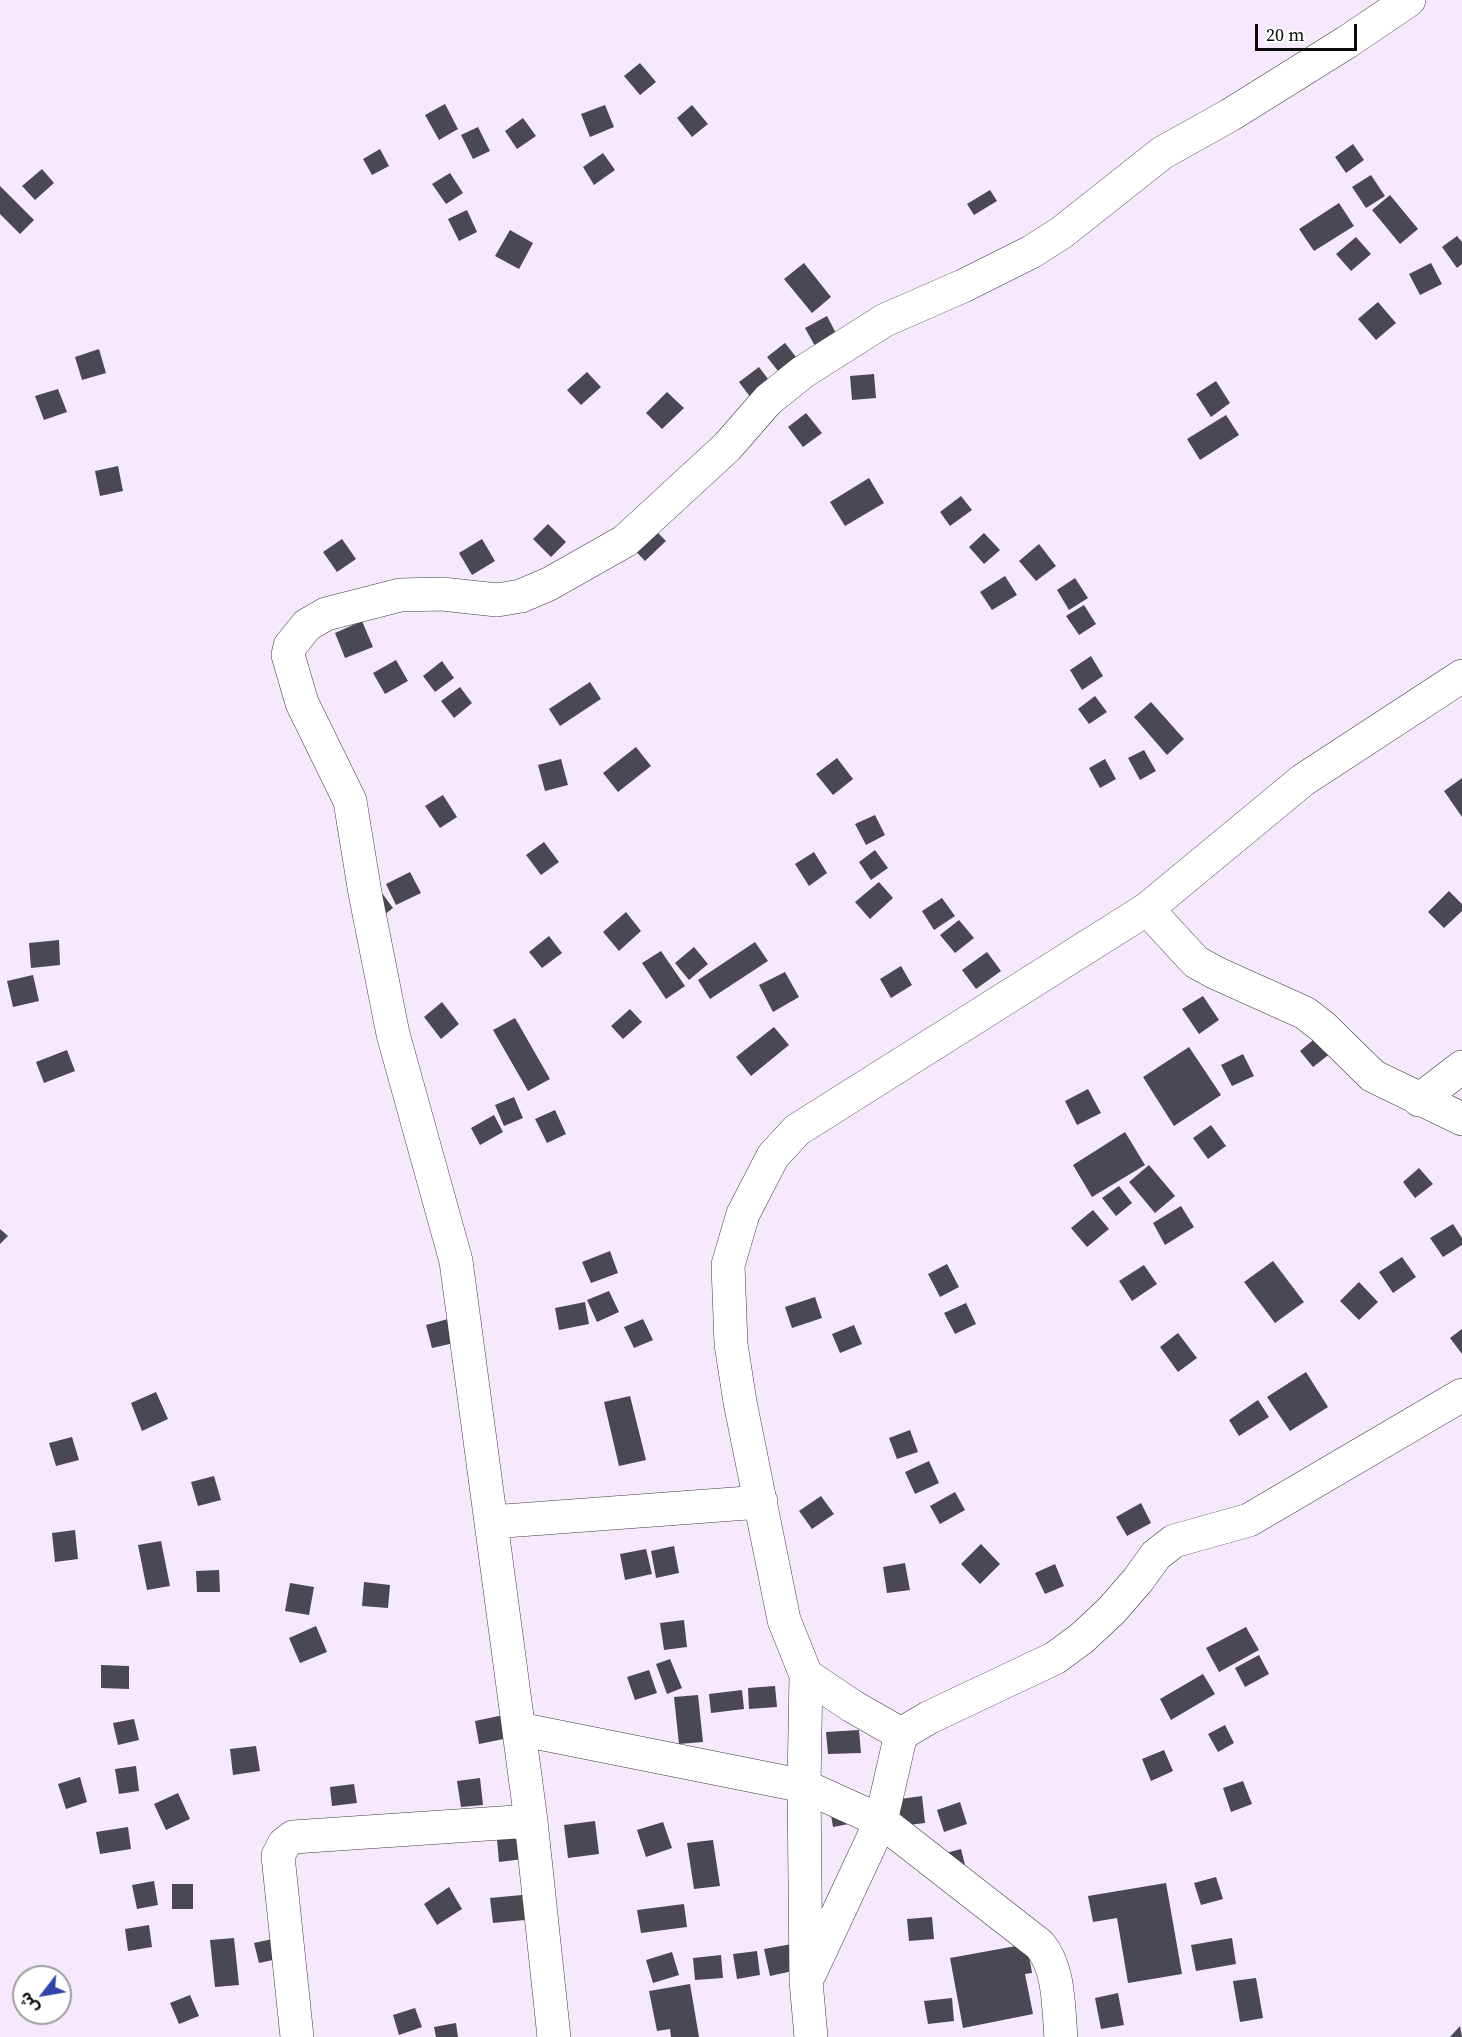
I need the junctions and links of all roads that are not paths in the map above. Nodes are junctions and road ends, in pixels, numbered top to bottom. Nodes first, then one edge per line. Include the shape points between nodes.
1 (1409, 0) edge
2 (1462, 676) edge
3 (1147, 909) junction
4 (1462, 1067) edge
5 (1419, 1100) junction
6 (1462, 1119) edge
7 (1462, 1395) edge
8 (760, 1502) junction
9 (491, 1522) junction
10 (806, 1675) junction
11 (519, 1729) junction
12 (901, 1734) junction
13 (804, 1786) junction
14 (531, 1821) junction
15 (881, 1821) junction
16 (806, 1981) junction
17 (297, 2037) edge
18 (554, 2037) edge
19 (811, 2037) edge
20 (1061, 2037) edge

1 - 9 street via 1230,115 1161,153 1061,233 1030,252 885,320 802,372 768,399 727,447 625,541 521,596 497,600 442,594 400,595 326,614 307,625 290,646 288,656 302,703 350,801 393,1034 456,1261
2 - 3 street via 1303,780
3 - 5 street via 1196,962 1305,1013 1373,1076
3 - 8 street via 797,1130 773,1156 742,1214 728,1265 731,1344
4 - 5 street
5 - 6 street
7 - 12 street via 1249,1520 1174,1541 1156,1555 1111,1611 1055,1658
8 - 9 street
8 - 10 street via 784,1620
9 - 11 street
10 - 12 street
10 - 13 street
11 - 13 street
11 - 14 street
12 - 15 street
13 - 15 street
13 - 16 street
14 - 17 street via 293,1837 284,1844 278,1856
14 - 18 street
15 - 16 street
15 - 20 street via 1040,1945 1053,1968
16 - 19 street

